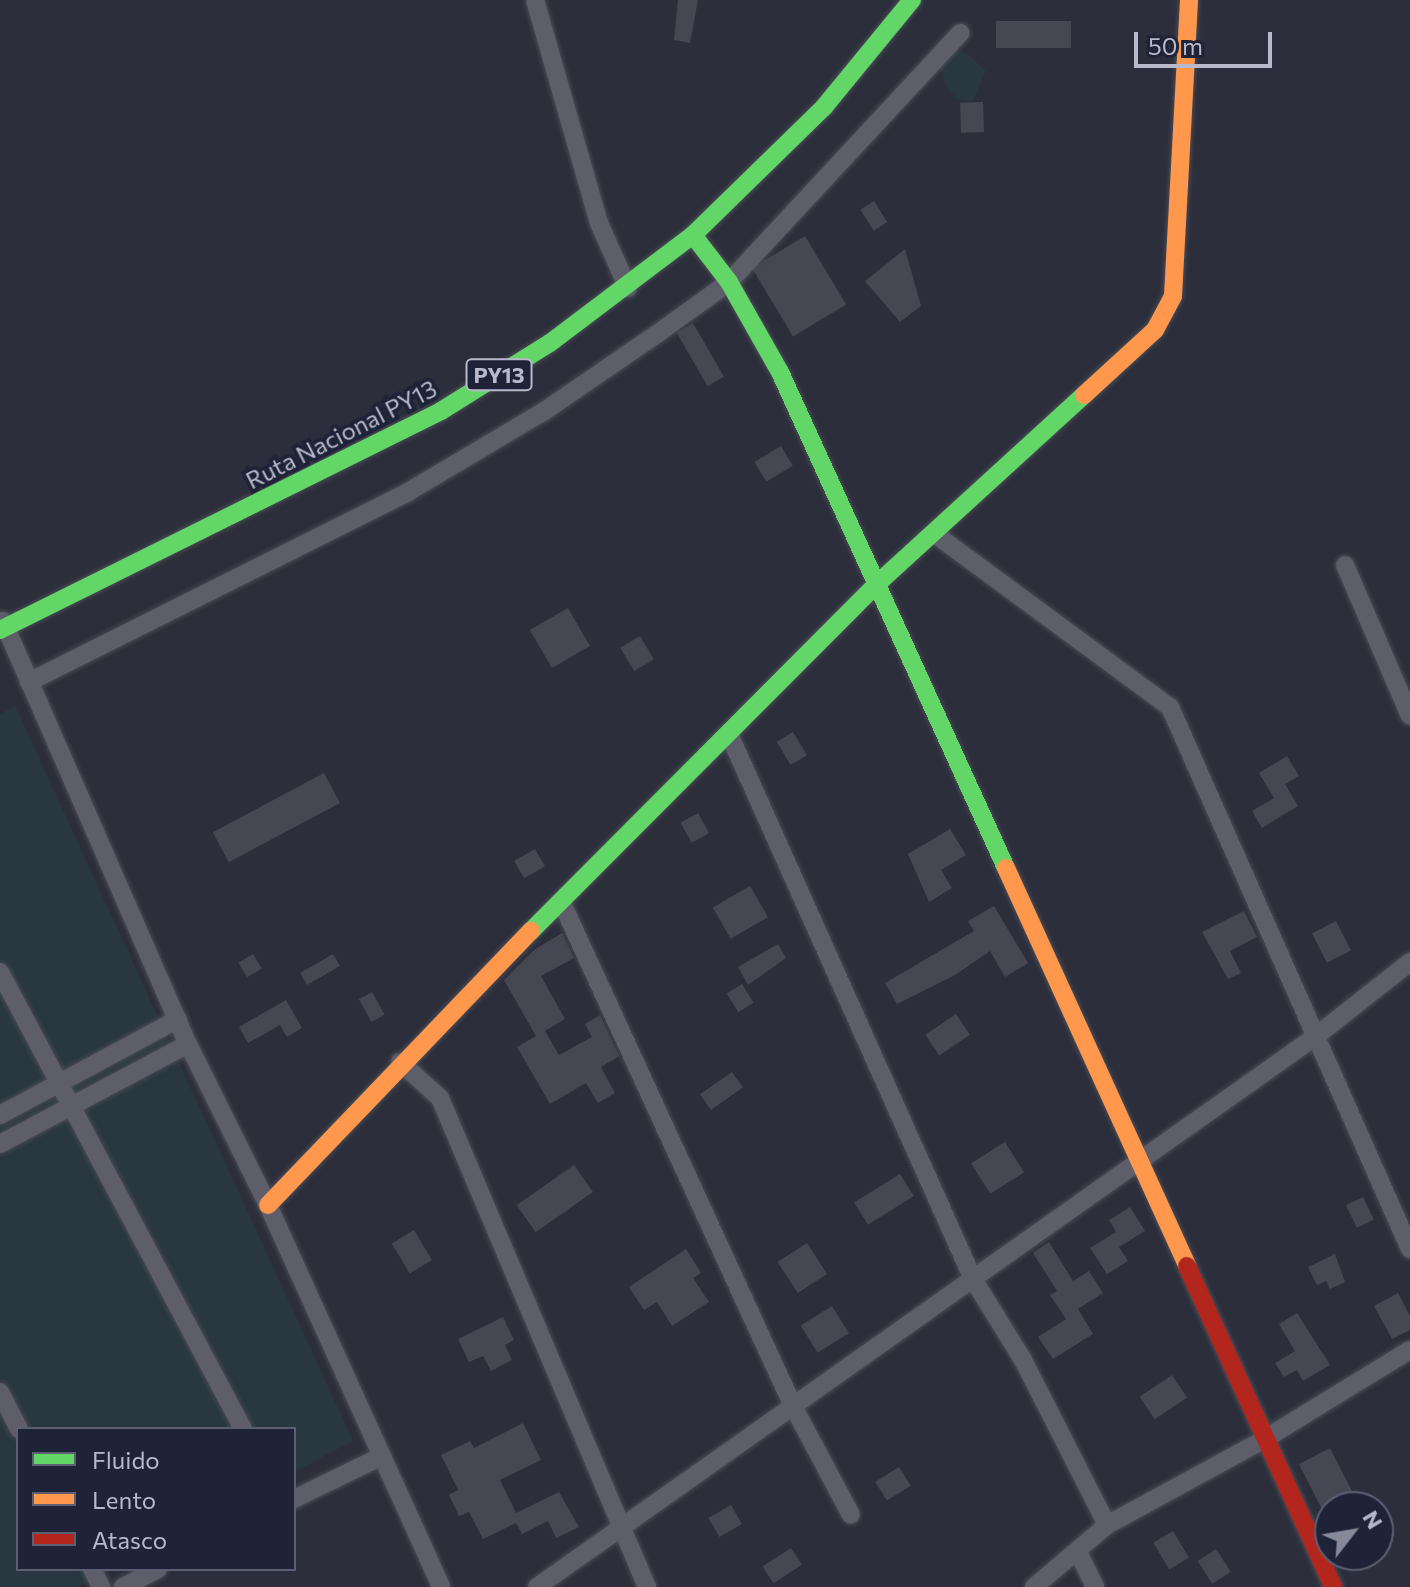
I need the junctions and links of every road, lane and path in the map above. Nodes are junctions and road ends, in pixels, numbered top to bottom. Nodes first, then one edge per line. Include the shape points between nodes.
1 (535, 0) edge
2 (912, 0) edge
3 (1189, 0) edge
4 (960, 33) dead end
5 (693, 235) junction
6 (729, 282) junction
7 (628, 288) junction
8 (935, 534) junction
9 (1345, 565) dead end
10 (878, 583) junction
11 (2, 624) edge
12 (29, 682) junction
13 (1410, 716) edge
14 (729, 734) junction
15 (561, 901) junction
16 (1410, 962) edge
17 (0, 972) edge
18 (178, 1019) junction
19 (1316, 1036) junction
20 (188, 1044) junction
21 (400, 1062) junction
22 (59, 1083) junction
23 (71, 1108) junction
24 (0, 1115) edge
25 (0, 1144) edge
26 (1142, 1160) junction
27 (268, 1205) junction
28 (1410, 1249) edge
29 (973, 1279) junction
30 (1410, 1350) edge
31 (0, 1392) edge
32 (793, 1406) junction
33 (18, 1427) edge
34 (242, 1427) edge
35 (1263, 1440) junction
36 (380, 1457) junction
37 (296, 1498) edge
38 (851, 1515) dead end
39 (1107, 1525) junction
40 (619, 1529) junction
41 (1078, 1552) junction
42 (154, 1571) edge
43 (123, 1587) edge
44 (441, 1587) edge
45 (537, 1587) edge
46 (647, 1587) edge
47 (1034, 1587) edge
48 (1095, 1587) edge
49 (1333, 1587) edge

1 - 7 street via 599,223
2 - 5 main road, Ruta Nacional PY13 / PY13 via 824,107
3 - 8 main road via 1173,296 1155,330
4 - 6 street
5 - 6 main road
5 - 7 main road, Ruta Nacional PY13 / PY13
6 - 10 main road via 780,372
6 - 12 street via 543,412 408,492
7 - 11 main road, Ruta Nacional PY13 / PY13 via 441,411
8 - 10 main road
8 - 19 street via 1170,707
9 - 13 street
10 - 14 main road
10 - 26 main road
11 - 12 street
12 - 18 street
14 - 15 main road
14 - 29 street
15 - 21 main road
15 - 32 street
16 - 19 street
17 - 22 street
18 - 20 street
18 - 22 street
19 - 26 street
19 - 28 street
20 - 23 street
20 - 27 street
21 - 27 main road
21 - 40 street via 440,1098
22 - 23 street
22 - 24 street
23 - 25 street
23 - 34 street
26 - 29 street
26 - 35 main road
27 - 36 street
29 - 32 street
29 - 39 street via 1023,1360
30 - 35 street
31 - 33 street
32 - 38 street
32 - 40 street
35 - 39 street
35 - 49 main road
36 - 37 street
36 - 44 street
39 - 41 street
40 - 45 street
40 - 46 street
41 - 47 street
41 - 48 street
42 - 43 street

